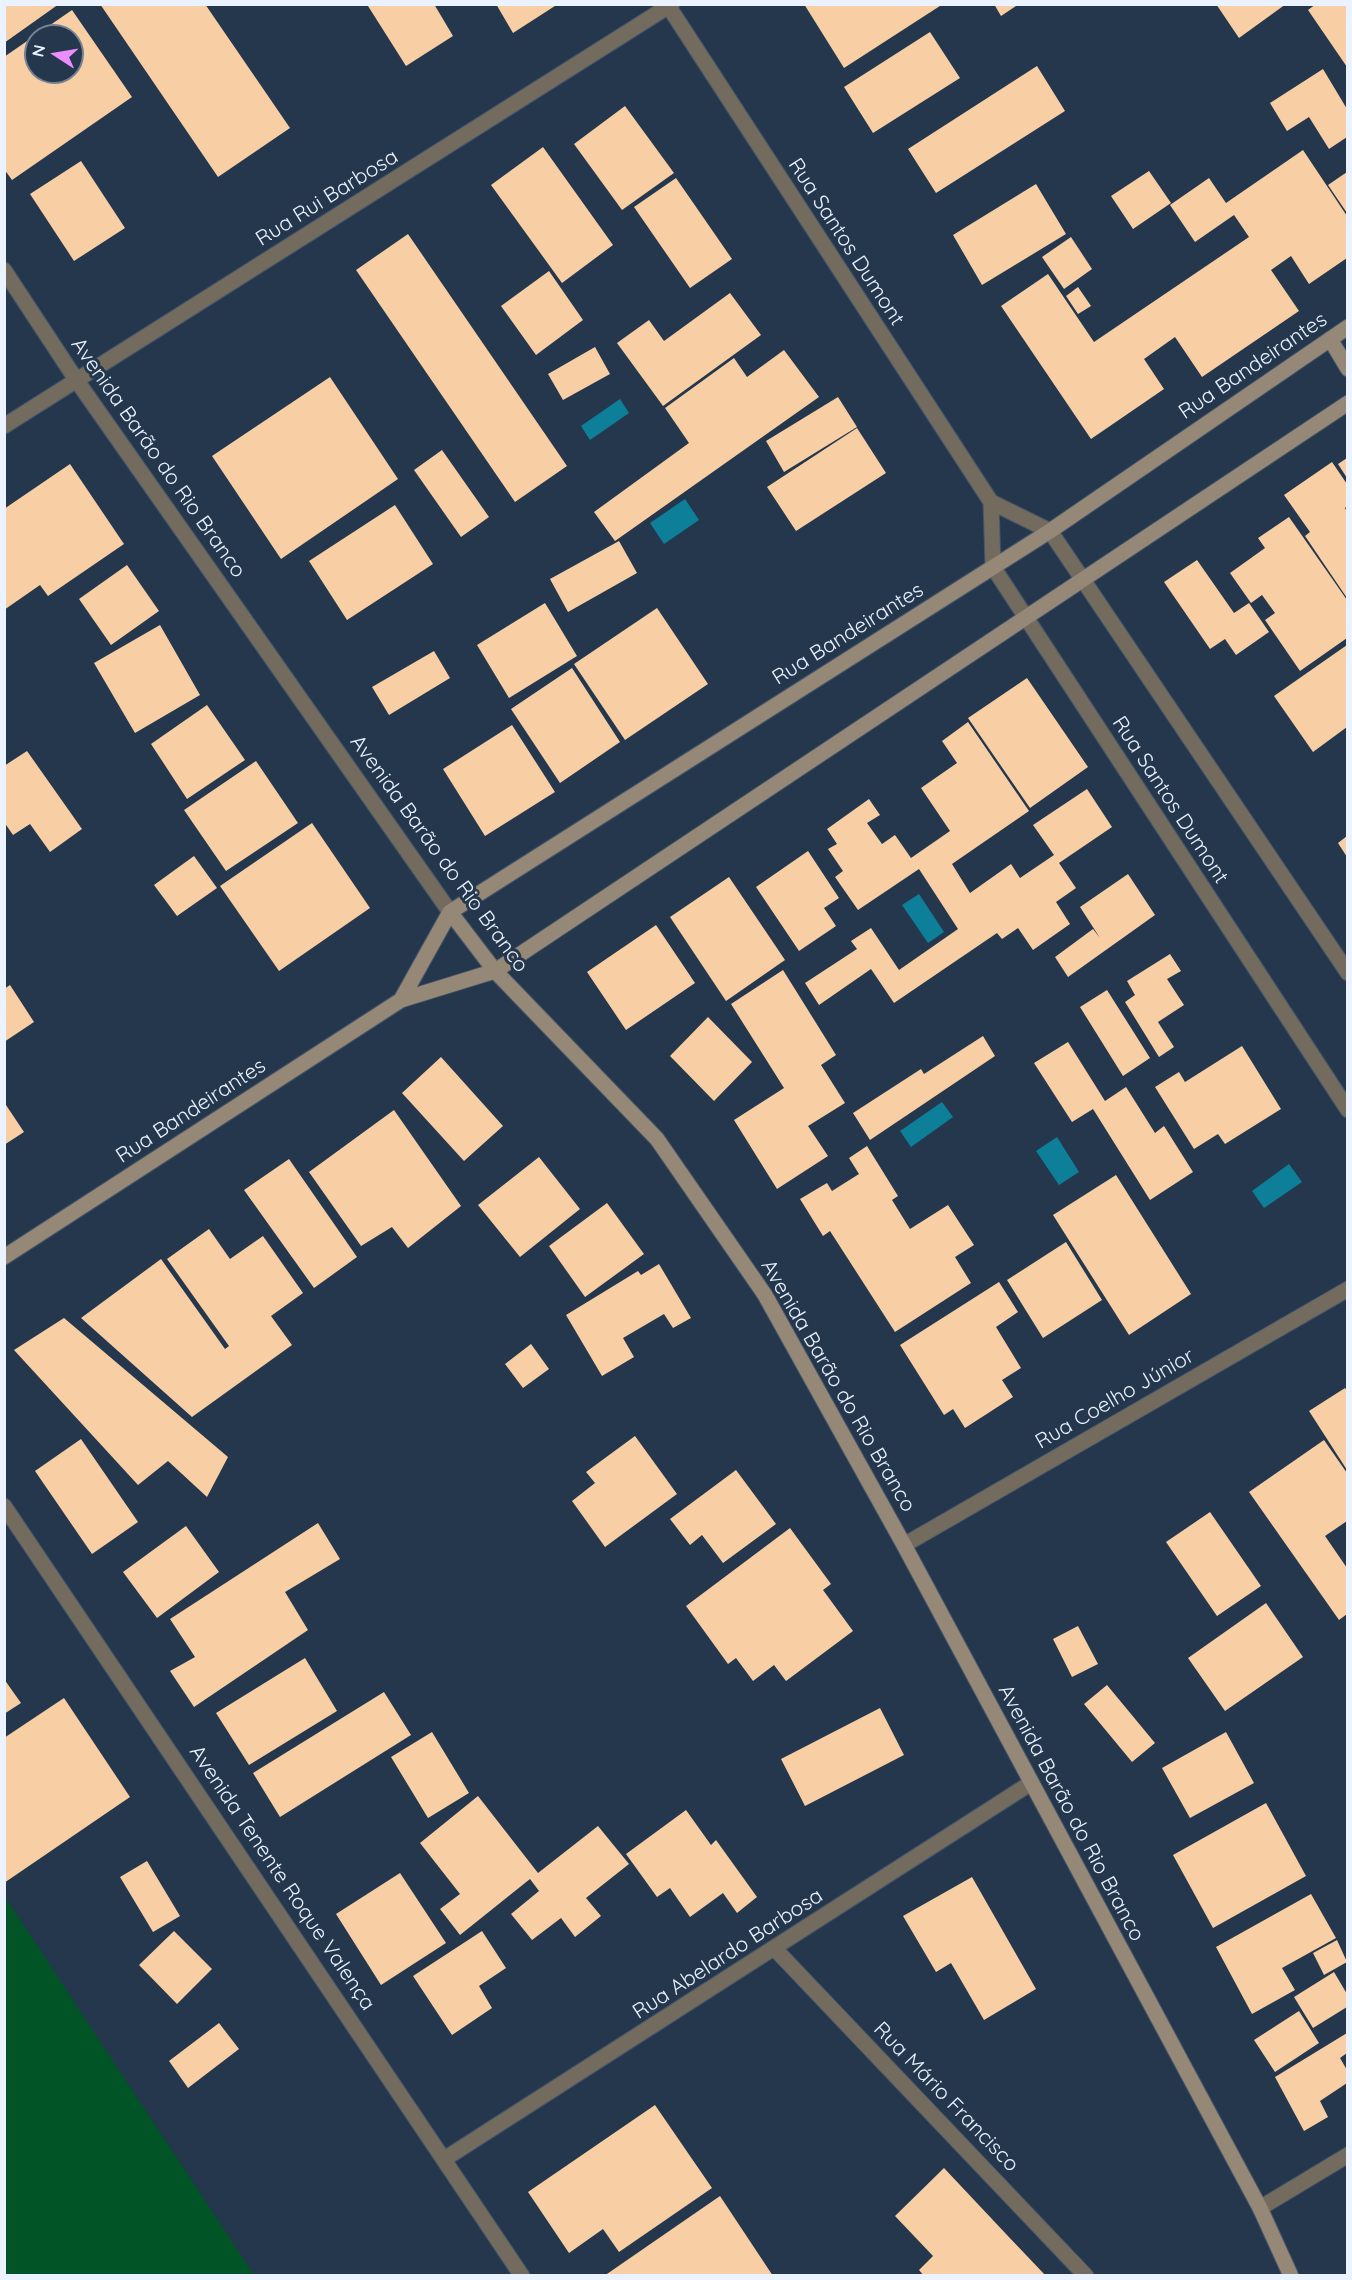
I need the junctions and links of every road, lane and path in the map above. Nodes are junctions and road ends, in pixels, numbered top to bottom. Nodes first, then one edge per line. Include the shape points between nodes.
1 (669, 5) edge
2 (4, 270) edge
3 (1347, 327) edge
4 (1329, 339) junction
5 (1347, 369) edge
6 (77, 381) junction
7 (1347, 403) edge
8 (4, 426) edge
9 (991, 502) junction
10 (1050, 531) junction
11 (993, 567) junction
12 (1085, 580) junction
13 (1027, 618) junction
14 (450, 912) junction
15 (495, 971) junction
16 (1347, 973) edge
17 (401, 1000) junction
18 (1347, 1110) edge
19 (4, 1257) edge
20 (1347, 1289) edge
21 (4, 1506) edge
22 (904, 1545) junction
23 (1031, 1783) junction
24 (775, 1949) junction
25 (1347, 2155) edge
26 (446, 2158) junction
27 (1260, 2208) junction
28 (522, 2276) edge
29 (1086, 2276) edge
30 (1291, 2276) edge

1 - 6 street, Rua Rui Barbosa
1 - 9 street, Rua Santos Dumont
2 - 6 street, Avenida Barão do Rio Branco
3 - 4 street, Rua Bandeirantes
4 - 5 street
4 - 10 street, Rua Bandeirantes
6 - 8 street, Rua Rui Barbosa
6 - 14 street, Avenida Barão do Rio Branco
7 - 12 street, Rua Bandeirantes
9 - 10 street
9 - 11 street
10 - 11 street, Rua Bandeirantes
10 - 12 street
11 - 13 street, Rua Santos Dumont
11 - 14 street, Rua Bandeirantes
12 - 13 street, Rua Bandeirantes
12 - 16 street
13 - 15 street, Rua Bandeirantes
13 - 18 street, Rua Santos Dumont
14 - 15 street, Avenida Barão do Rio Branco
14 - 17 street, Rua Bandeirantes
15 - 17 street, Rua Bandeirantes
15 - 22 street, Avenida Barão do Rio Branco via 657,1139 765,1295
17 - 19 street, Rua Bandeirantes
20 - 22 street, Rua Coelho Júnior
21 - 26 street, Avenida Tenente Roque Valença
22 - 23 street, Avenida Barão do Rio Branco
23 - 24 street, Rua Abelardo Barbosa
23 - 27 street, Avenida Barão do Rio Branco
24 - 26 street, Rua Abelardo Barbosa
24 - 29 street, Rua Mário Francisco
25 - 27 street
26 - 28 street, Avenida Tenente Roque Valença
27 - 30 street, Avenida Barão do Rio Branco

